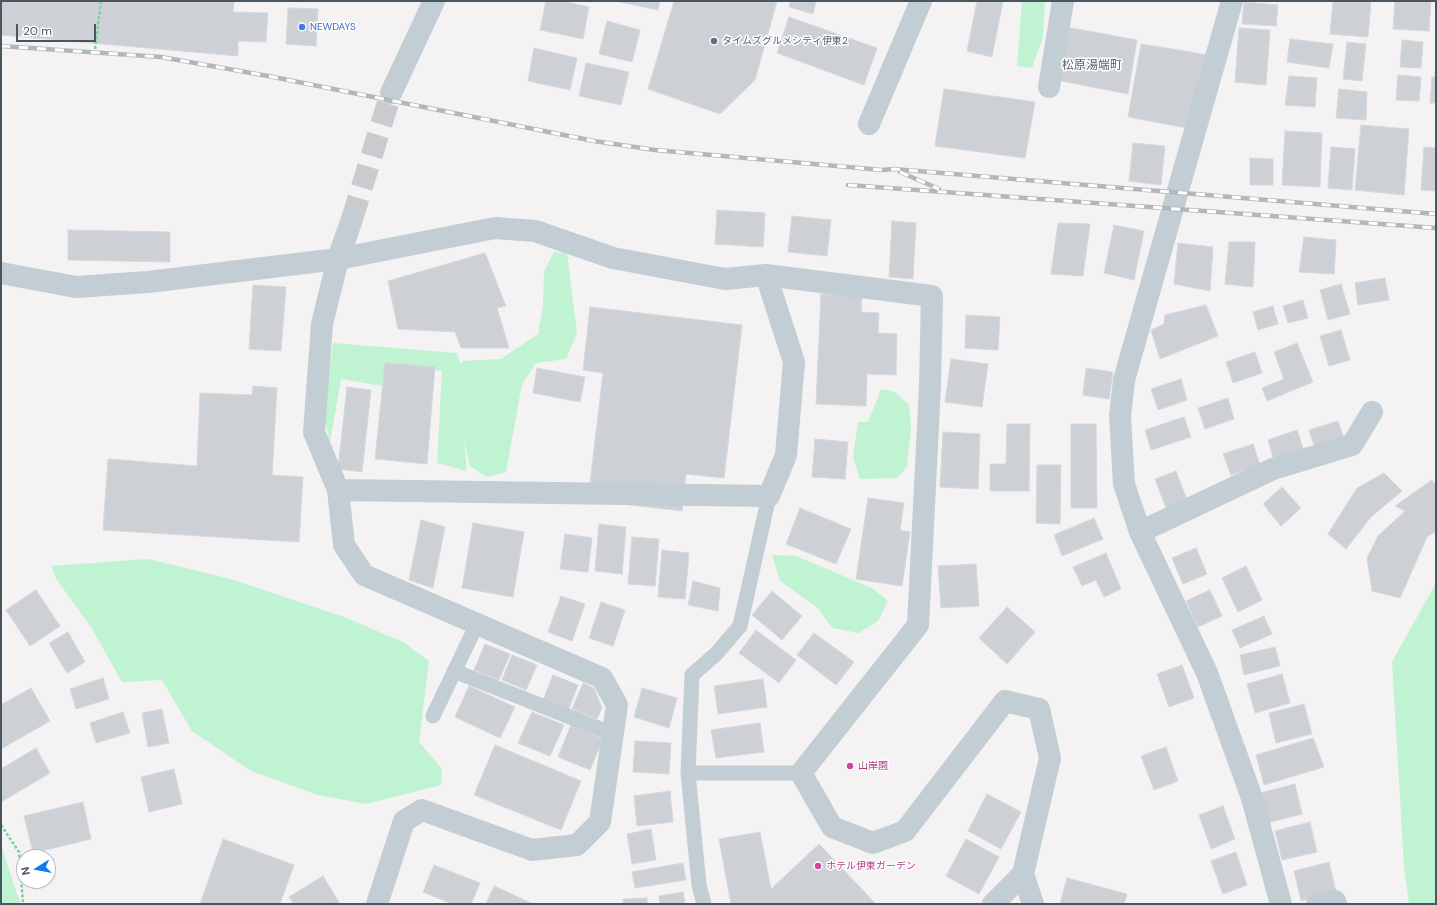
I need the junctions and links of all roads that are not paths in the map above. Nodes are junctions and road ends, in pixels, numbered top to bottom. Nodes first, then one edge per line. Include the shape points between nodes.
1 (434, 1) edge
2 (921, 1) edge
3 (1063, 1) edge
4 (1232, 1) edge
5 (1049, 87) dead end
6 (391, 93) tunnel mouth
7 (869, 124) dead end
8 (352, 219) tunnel mouth
9 (338, 259) junction
10 (1, 273) edge
11 (766, 274) junction
12 (1372, 412) dead end
13 (338, 490) junction
14 (769, 496) junction
15 (1140, 532) junction
16 (477, 624) junction
17 (454, 671) junction
18 (433, 716) dead end
19 (613, 734) junction
20 (688, 773) junction
21 (801, 773) junction
22 (1023, 874) junction
23 (377, 904) edge
24 (704, 904) edge
25 (993, 904) edge
26 (1034, 904) edge
27 (1281, 904) edge
28 (1317, 904) edge
29 (1336, 904) edge

1 - 6 street
2 - 7 street
3 - 5 street
4 - 15 street via 1124,380 1120,416 1124,484
8 - 9 street
9 - 10 street via 148,282 76,287
9 - 11 street via 495,228 535,232 613,258 725,279
9 - 13 street via 322,324 314,432
11 - 14 street via 794,362 786,455
11 - 21 street via 932,296 918,625
12 - 15 street via 1352,445 1273,469
13 - 14 street
13 - 16 street via 344,546 364,575
14 - 20 lane via 740,626 716,654 692,675
15 - 27 street via 1207,673 1252,798
16 - 17 lane
16 - 19 street via 602,678 616,705
17 - 18 lane
17 - 19 lane
19 - 23 street via 600,822 577,845 532,850 422,810 404,821
20 - 21 lane
20 - 24 lane via 699,885
21 - 22 street via 832,827 873,843 905,831 1005,701 1039,708 1050,758
22 - 25 street
22 - 26 street
28 - 29 street via 1335,901

